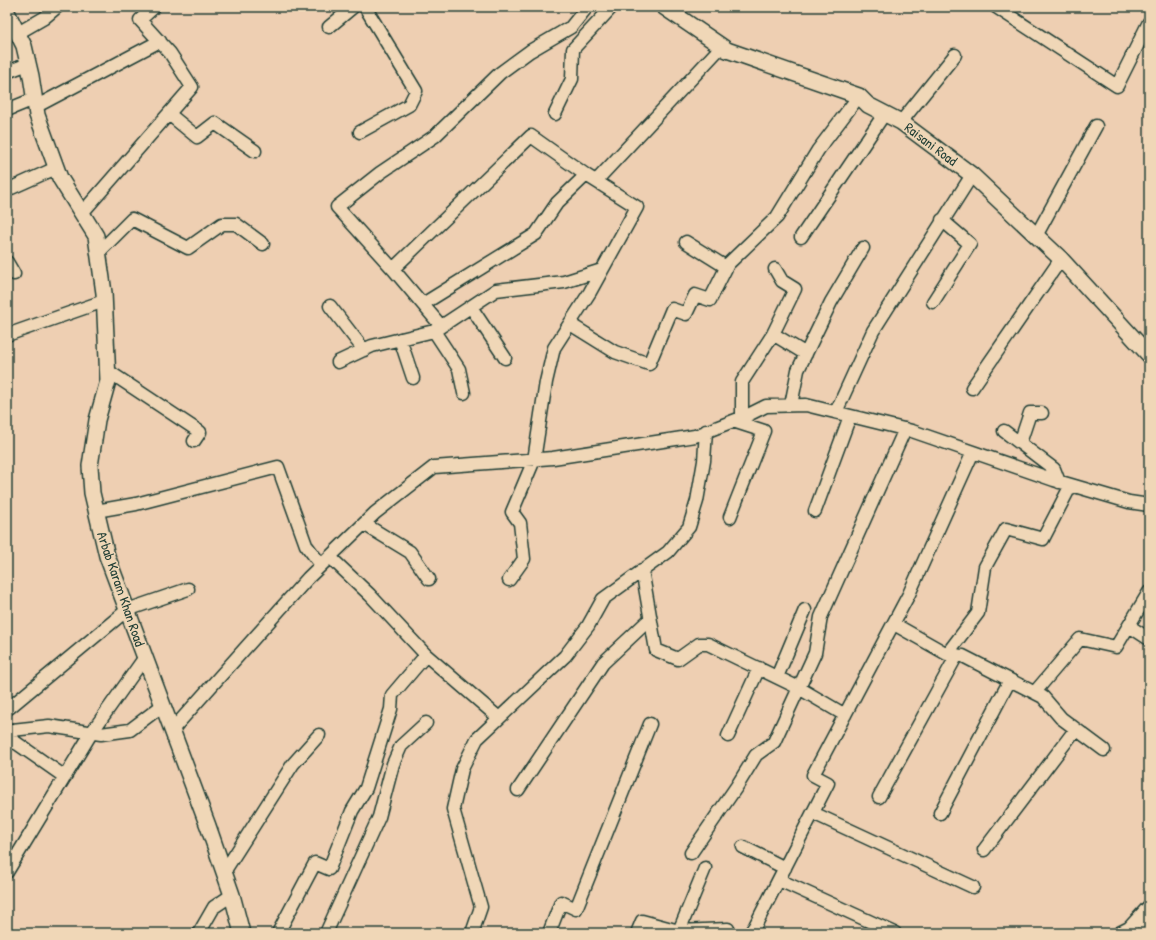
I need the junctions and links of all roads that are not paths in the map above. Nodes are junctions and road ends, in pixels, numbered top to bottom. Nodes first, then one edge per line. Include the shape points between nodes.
1 (57, 7) edge
2 (154, 7) edge
3 (353, 7) edge
4 (364, 7) edge
5 (587, 7) edge
6 (612, 7) edge
7 (664, 7) edge
8 (996, 7) edge
9 (7, 12) edge
10 (1149, 22) edge
11 (329, 27) dead end
12 (18, 33) junction
13 (160, 41) junction
14 (721, 47) junction
15 (955, 55) dead end
16 (28, 64) junction
17 (7, 72) edge
18 (859, 96) junction
19 (35, 103) junction
20 (7, 110) edge
21 (885, 113) junction
22 (169, 114) junction
23 (555, 114) dead end
24 (902, 122) junction
25 (1096, 126) dead end
26 (360, 132) dead end
27 (255, 151) dead end
28 (56, 168) junction
29 (586, 175) junction
30 (972, 175) junction
31 (596, 181) junction
32 (7, 190) edge
33 (82, 213) junction
34 (942, 220) junction
35 (1036, 236) junction
36 (801, 237) dead end
37 (686, 242) dead end
38 (263, 244) dead end
39 (864, 248) dead end
40 (98, 252) junction
41 (1061, 259) junction
42 (7, 262) edge
43 (726, 267) junction
44 (393, 269) junction
45 (775, 269) dead end
46 (602, 270) junction
47 (14, 274) dead end
48 (104, 301) junction
49 (933, 302) dead end
50 (423, 304) junction
51 (330, 306) dead end
52 (471, 307) junction
53 (570, 324) junction
54 (437, 329) junction
55 (773, 334) junction
56 (7, 335) edge
57 (400, 339) junction
58 (364, 350) junction
59 (806, 354) junction
60 (1149, 355) edge
61 (505, 358) dead end
62 (338, 362) dead end
63 (108, 371) junction
64 (413, 378) dead end
65 (972, 388) dead end
66 (464, 393) dead end
67 (791, 405) junction
68 (836, 412) junction
69 (1042, 413) dead end
70 (850, 416) junction
71 (738, 419) junction
72 (905, 429) junction
73 (706, 431) junction
74 (1004, 431) dead end
75 (194, 441) dead end
76 (1020, 443) junction
77 (973, 452) junction
78 (534, 460) junction
79 (1065, 484) junction
80 (1149, 505) edge
81 (96, 511) junction
82 (815, 511) dead end
83 (730, 517) dead end
84 (364, 524) junction
85 (326, 561) junction
86 (642, 570) junction
87 (429, 579) dead end
88 (509, 580) dead end
89 (188, 589) dead end
90 (1149, 592) edge
91 (127, 610) junction
92 (805, 610) dead end
93 (650, 619) junction
94 (894, 624) junction
95 (1129, 626) junction
96 (1149, 639) edge
97 (952, 654) junction
98 (426, 655) junction
99 (145, 657) junction
100 (759, 668) junction
101 (778, 677) junction
102 (1010, 680) junction
103 (799, 688) junction
104 (1035, 692) junction
105 (162, 705) junction
106 (9, 708) dead end
107 (845, 714) junction
108 (498, 718) junction
109 (426, 723) dead end
110 (650, 724) dead end
111 (172, 730) junction
112 (1075, 730) junction
113 (92, 732) junction
114 (7, 734) edge
115 (319, 735) dead end
116 (728, 736) dead end
117 (7, 743) edge
118 (1104, 750) dead end
119 (65, 777) junction
120 (518, 790) dead end
121 (879, 797) dead end
122 (813, 813) junction
123 (940, 813) dead end
124 (743, 847) dead end
125 (984, 850) dead end
126 (691, 853) dead end
127 (705, 868) dead end
128 (785, 868) junction
129 (7, 872) edge
130 (224, 872) junction
131 (778, 880) junction
132 (973, 887) dead end
133 (232, 895) junction
134 (1149, 906) edge
135 (1137, 920) junction
136 (1149, 927) edge
137 (728, 929) dead end
138 (679, 930) junction
139 (710, 932) edge
140 (199, 933) edge
141 (242, 933) edge
142 (278, 933) edge
143 (326, 933) edge
144 (472, 933) edge
145 (549, 933) edge
146 (637, 933) edge
147 (750, 933) edge
148 (893, 933) edge
149 (1118, 933) edge

1 - 12 street
2 - 13 street via 140,20
3 - 11 street
4 - 26 street via 416,91 409,105
5 - 44 street via 571,26 500,73 435,136 380,173 337,207
6 - 23 street via 573,50 572,79
7 - 14 main road, Raisani Road
8 - 10 street via 1117,86
9 - 12 main road, Arbab Karam Khan Road
12 - 16 main road, Arbab Karam Khan Road
13 - 19 street
13 - 22 street via 192,88
14 - 18 main road, Raisani Road
14 - 31 street
15 - 24 street
16 - 17 street
16 - 19 main road, Arbab Karam Khan Road
18 - 21 main road, Raisani Road via 868,105
18 - 43 street via 818,150 777,217
19 - 20 street
19 - 28 main road, Arbab Karam Khan Road
21 - 24 main road, Raisani Road
21 - 36 street
22 - 27 street via 197,137 215,123
22 - 33 street
24 - 30 main road, Raisani Road
25 - 35 street
28 - 32 street
28 - 33 main road, Arbab Karam Khan Road
29 - 31 street
29 - 44 street via 531,136
29 - 50 street via 557,204 536,234
30 - 34 street
30 - 35 main road, Raisani Road
31 - 46 street via 637,207
33 - 40 main road, Arbab Karam Khan Road via 96,236
34 - 49 street via 970,244
34 - 68 street via 873,331
35 - 41 main road, Raisani Road
37 - 43 street
38 - 40 street via 236,224 222,224 188,248 132,219
39 - 59 street via 831,302
40 - 48 main road, Arbab Karam Khan Road
41 - 60 main road, Raisani Road
41 - 65 street
42 - 47 street
43 - 53 street via 710,300 695,295 686,314 672,309 649,364 615,352
44 - 50 street
45 - 55 street via 782,281 795,289
46 - 52 street via 564,282 496,290
46 - 53 street
48 - 56 street
48 - 63 main road, Arbab Karam Khan Road
50 - 54 street
51 - 58 street
52 - 54 street
52 - 61 street
53 - 78 street via 554,348
54 - 57 street
54 - 66 street via 459,369
55 - 59 street
55 - 71 street via 742,382
57 - 58 street
57 - 64 street
58 - 62 street
59 - 67 street via 798,370
63 - 75 street via 200,432
63 - 81 main road, Arbab Karam Khan Road via 90,466
67 - 68 street via 806,405
67 - 71 street via 766,406
68 - 70 street
69 - 76 street via 1030,413
70 - 72 street
70 - 82 street
71 - 73 street
71 - 83 street via 764,431
72 - 77 street
72 - 103 street via 821,617 815,653
73 - 78 street via 694,436
73 - 86 street via 697,501 689,526 668,552
74 - 76 street
76 - 79 street via 1054,469
77 - 79 street
77 - 94 street
78 - 84 street via 434,467
78 - 88 street via 512,512 520,523 524,559
79 - 80 street
79 - 97 street via 1043,539 1006,529 985,567 978,614
81 - 85 street via 136,504 278,467 306,545
81 - 91 main road, Arbab Karam Khan Road via 107,556
84 - 85 street
84 - 87 street via 410,552
85 - 98 street via 370,595
85 - 111 street
86 - 93 street
86 - 108 street via 603,599 588,626 565,656
89 - 91 street
90 - 95 street
91 - 99 main road, Arbab Karam Khan Road
91 - 106 street
92 - 101 street
93 - 100 street via 656,650 678,659 699,644 708,644
93 - 120 street via 603,663
94 - 97 street
94 - 107 street
95 - 96 street
95 - 104 street via 1116,647 1080,639
97 - 102 street via 963,656
97 - 121 street
98 - 108 street
98 - 142 street via 392,696 391,709 366,788 352,811 329,869 315,863
99 - 105 main road, Arbab Karam Khan Road
99 - 113 street
100 - 101 street
100 - 116 street
101 - 103 street
102 - 104 street
102 - 123 street
103 - 107 street
103 - 126 street via 774,742 756,756
104 - 112 street via 1043,696
105 - 111 main road, Arbab Karam Khan Road
105 - 113 street via 130,730 101,734
107 - 122 street via 813,775 828,783
108 - 144 street via 477,739 462,769 453,809 481,907
109 - 143 street via 401,746 393,764 379,817
110 - 145 street via 576,909 561,902
111 - 130 main road, Arbab Karam Khan Road
112 - 118 street
112 - 125 street
113 - 114 street via 49,726 12,730
113 - 119 street
115 - 130 street via 293,764
117 - 119 street via 15,742
119 - 129 street
122 - 128 street
122 - 132 street
124 - 128 street
127 - 138 street
128 - 131 street
130 - 133 main road, Arbab Karam Khan Road
131 - 147 street
131 - 148 street
133 - 140 street via 214,907
133 - 141 main road, Arbab Karam Khan Road
134 - 135 street
135 - 136 street
135 - 149 street via 1129,928
137 - 139 street
138 - 139 street
138 - 146 street via 642,921

